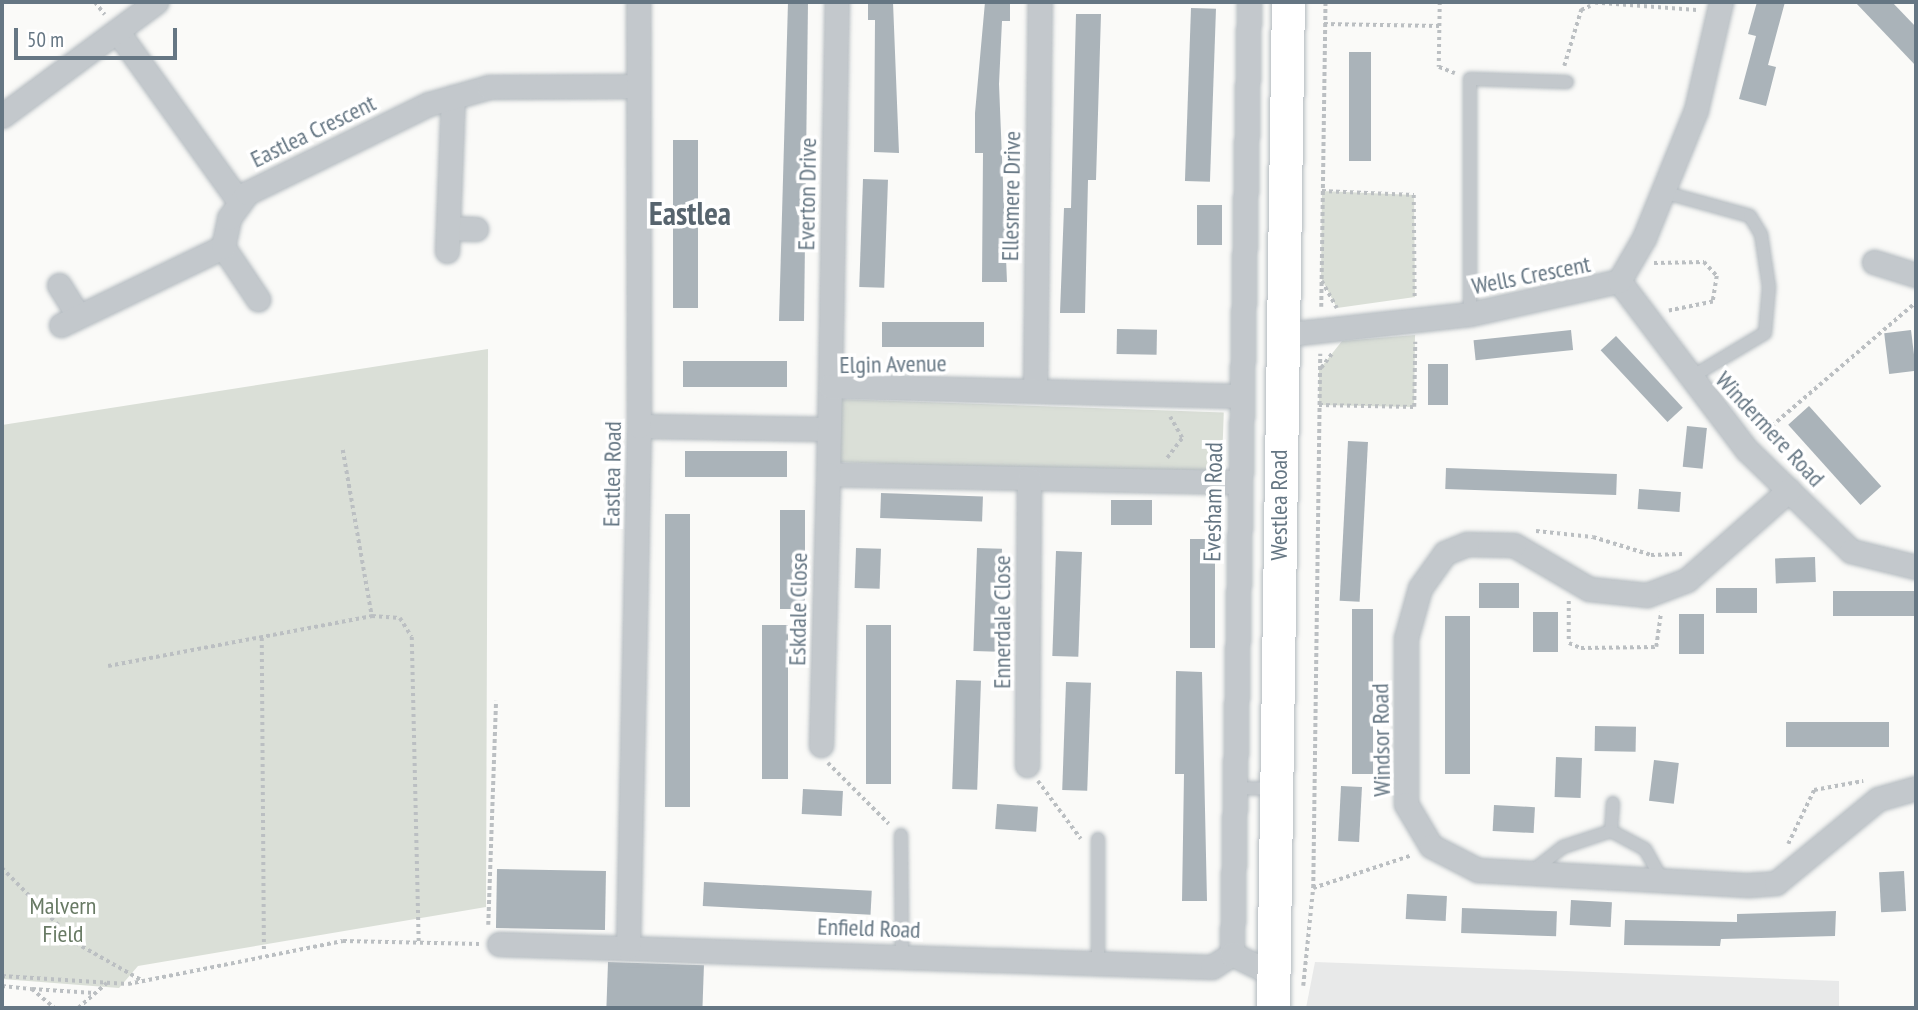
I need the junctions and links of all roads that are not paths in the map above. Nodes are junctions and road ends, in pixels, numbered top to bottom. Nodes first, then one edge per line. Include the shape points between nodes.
1 (156, 2) edge
2 (638, 2) edge
3 (838, 2) edge
4 (1040, 2) edge
5 (1249, 2) edge
6 (1288, 2) edge
7 (1720, 6) edge
8 (117, 31) junction
9 (1564, 82) road end
10 (637, 86) junction
11 (453, 97) junction
12 (2, 116) edge
13 (1663, 192) junction
14 (240, 203) junction
15 (448, 228) junction
16 (476, 229) dead end
17 (223, 247) junction
18 (447, 251) dead end
19 (1874, 262) dead end
20 (1916, 275) edge
21 (1619, 281) junction
22 (59, 285) dead end
23 (258, 299) dead end
24 (1470, 314) junction
25 (1280, 335) junction
26 (1688, 379) junction
27 (830, 386) junction
28 (1035, 390) junction
29 (1240, 396) junction
30 (639, 426) junction
31 (829, 429) junction
32 (828, 474) junction
33 (1029, 479) junction
34 (1239, 482) junction
35 (1789, 490) junction
36 (1916, 567) edge
37 (821, 745) road end
38 (1027, 765) road end
39 (1237, 788) junction
40 (1910, 788) edge
41 (1276, 789) junction
42 (1613, 803) dead end
43 (1611, 831) junction
44 (901, 835) road end
45 (1098, 839) dead end
46 (1529, 873) junction
47 (1662, 880) junction
48 (493, 944) road end
49 (628, 947) junction
50 (1232, 954) junction
51 (902, 955) junction
52 (1098, 963) junction
53 (1283, 993) edge

1 - 8 street
2 - 10 street, Eastlea Road
3 - 27 street, Everton Drive
4 - 28 street, Ellesmere Drive
5 - 29 street, Evesham Road
6 - 25 main road, Westlea Road
7 - 13 street, Wells Crescent via 1696,110
8 - 12 street
8 - 14 street
9 - 24 lane via 1471,79
10 - 11 street, Eastlea Crescent via 489,87
10 - 30 street, Eastlea Road
11 - 14 street, Eastlea Crescent via 303,164
11 - 15 street
13 - 21 street, Wells Crescent
13 - 26 lane via 1750,216 1761,234 1767,274 1771,316 1765,333
14 - 17 street, Eastlea Crescent via 229,218
15 - 16 street
15 - 18 street
17 - 22 street via 69,320
17 - 23 street
19 - 20 street
21 - 24 street, Wells Crescent
21 - 26 street, Windermere Road
24 - 25 street, Wells Crescent
25 - 41 main road, Westlea Road
26 - 35 street, Windermere Road via 1746,450
27 - 28 street, Elgin Avenue
27 - 31 street, Elgin Avenue
28 - 29 street, Elgin Avenue
29 - 34 street, Evesham Road
30 - 31 street
30 - 49 street, Eastlea Road
31 - 32 street, Elgin Avenue
32 - 33 street
32 - 37 street, Eskdale Close
33 - 34 street
33 - 38 street, Ennerdale Close
34 - 39 street, Evesham Road
35 - 36 street, Windermere Road via 1851,551
35 - 46 street, Windsor Road via 1669,591 1647,595 1576,584 1533,551 1492,541 1446,553 1420,588 1406,638 1406,804 1432,846 1478,870
39 - 41 lane
39 - 50 street, Evesham Road
40 - 47 street via 1855,815 1776,883
41 - 53 main road, Westlea Road
42 - 43 lane
43 - 46 lane via 1563,847
43 - 47 lane via 1645,849
44 - 51 lane
45 - 52 lane
46 - 47 street
48 - 49 street, Enfield Road
49 - 51 street, Enfield Road
50 - 52 street, Enfield Road via 1212,967
50 - 53 street
51 - 52 street, Enfield Road

